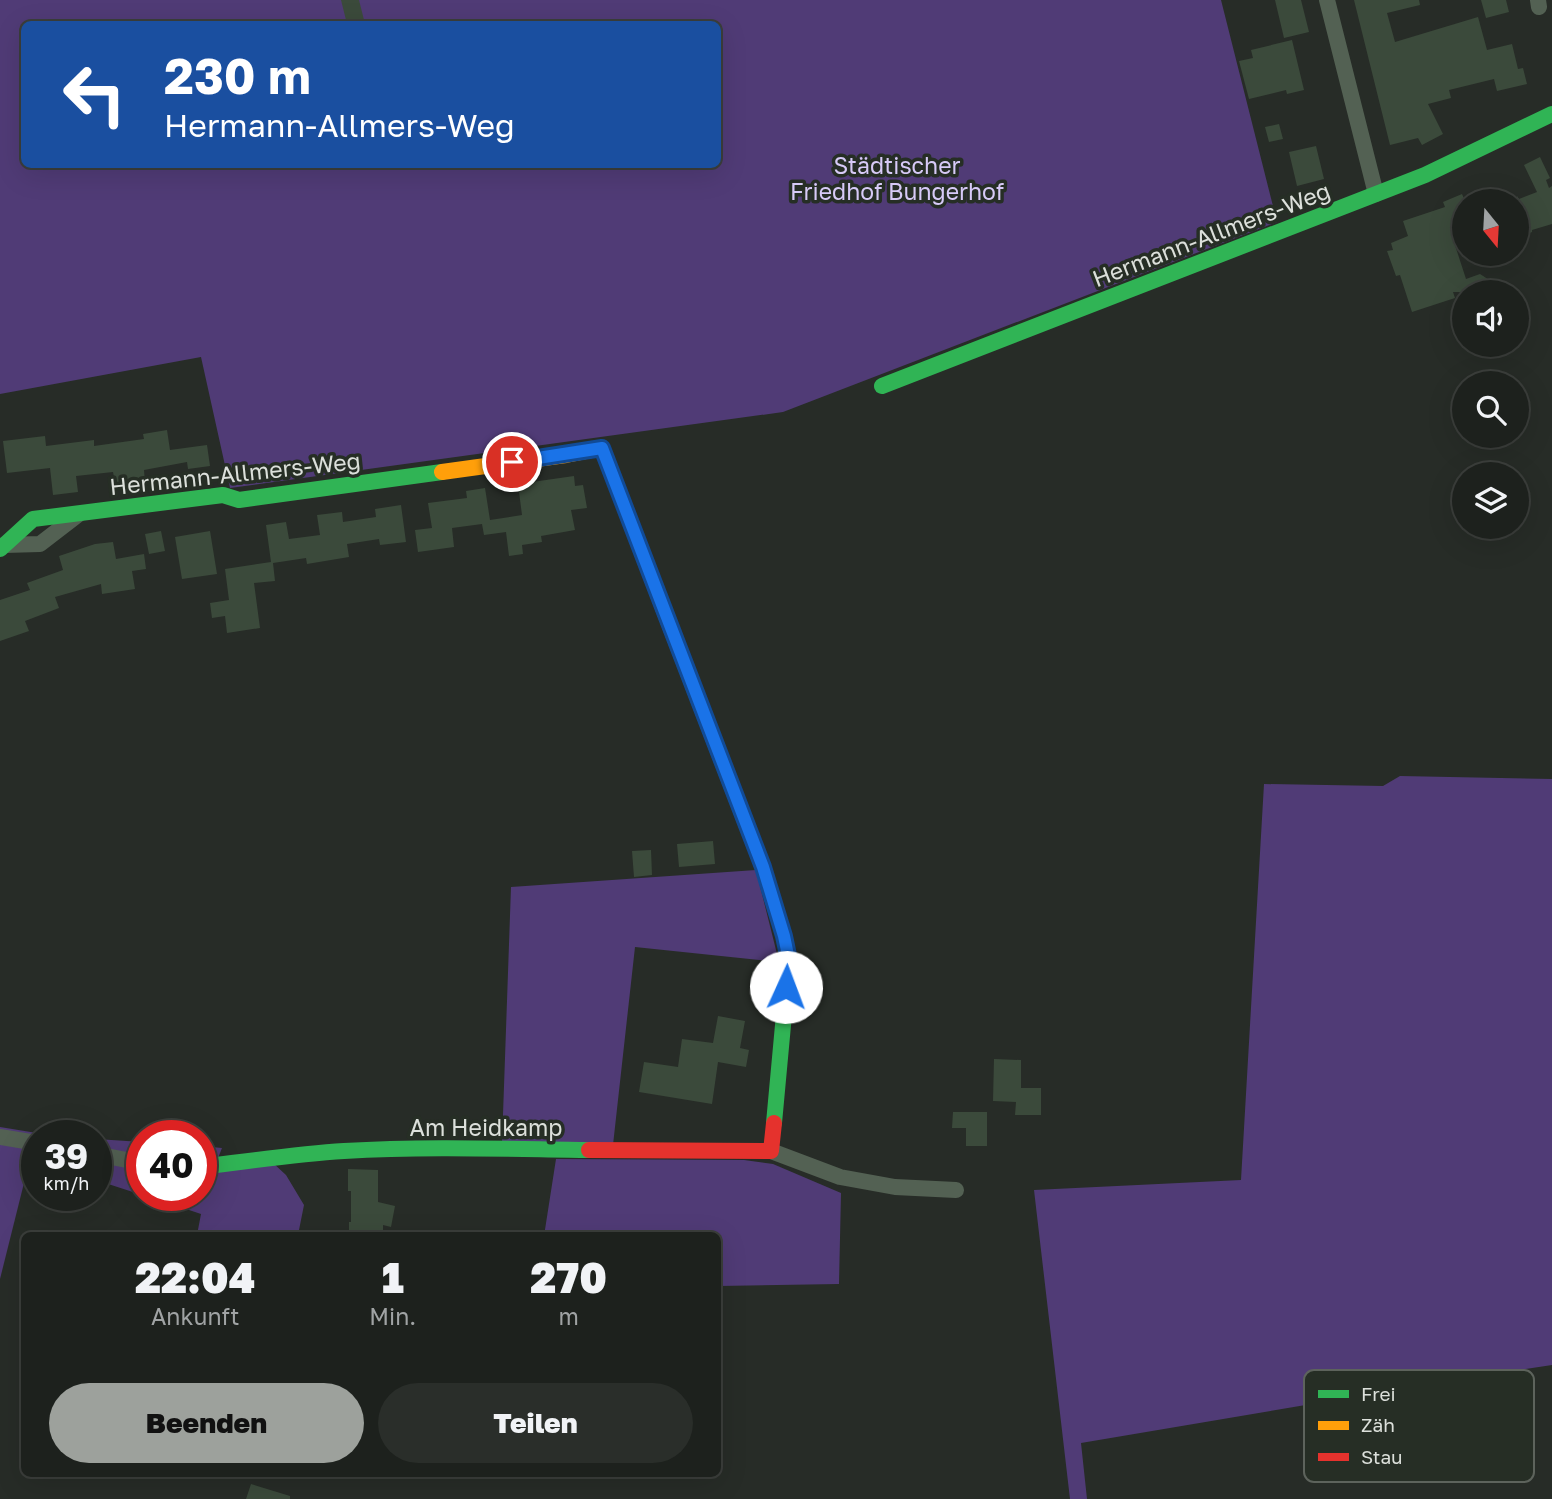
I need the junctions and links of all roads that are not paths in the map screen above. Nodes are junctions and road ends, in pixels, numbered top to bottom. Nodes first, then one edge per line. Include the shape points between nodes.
1 (1326, 0) edge
2 (1552, 114) edge
3 (1376, 194) junction
4 (882, 386) dead end
5 (80, 513) junction
6 (2, 547) edge
7 (0, 1137) edge
8 (21, 1140) edge
9 (771, 1151) junction
10 (217, 1165) edge
11 (956, 1190) dead end

1 - 3 street
2 - 3 street, Hermann-Allmers-Weg
3 - 4 street, Hermann-Allmers-Weg
5 - 6 street, Hermann-Allmers-Weg via 40,544
5 - 6 street, Hermann-Allmers-Weg via 33,519
5 - 9 street, Hermann-Allmers-Weg via 223,495 239,500 602,448 763,867 784,936 789,960
7 - 8 street
9 - 10 street, Am Heidkamp via 344,1151
9 - 11 street, Am Heidkamp via 840,1177 895,1187

